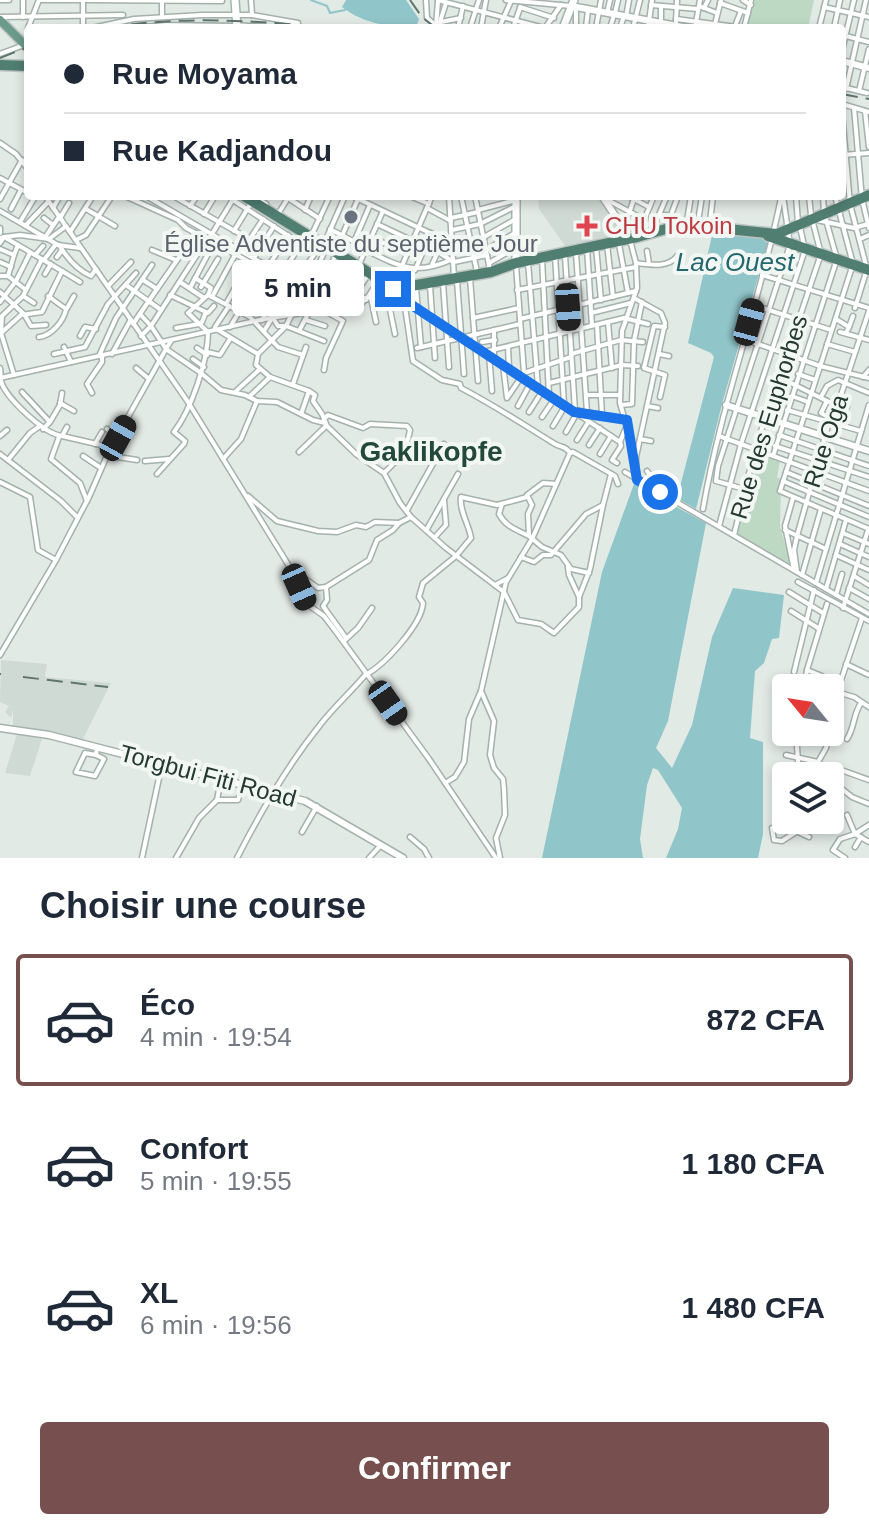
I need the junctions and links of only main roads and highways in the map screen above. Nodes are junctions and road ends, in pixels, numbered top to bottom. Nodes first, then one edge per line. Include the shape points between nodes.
1 (234, 0) edge
2 (579, 6) edge
3 (0, 18) edge
4 (236, 24) edge
5 (566, 24) edge
6 (24, 43) edge
7 (0, 66) edge
8 (24, 67) edge
9 (865, 197) edge
10 (247, 200) edge
11 (516, 201) edge
12 (709, 230) junction
13 (767, 235) junction
14 (632, 238) junction
15 (315, 243) junction
16 (587, 248) junction
17 (516, 264) junction
18 (358, 268) junction
19 (868, 270) edge
20 (474, 276) junction
21 (453, 281) junction
22 (392, 285) junction

1 - 4 main road
2 - 5 main road
3 - 6 main road
7 - 8 highway
9 - 13 highway via 826,219
10 - 15 highway
11 - 17 main road
12 - 13 highway
12 - 14 highway
12 - 14 highway via 692,227
13 - 19 highway
14 - 16 highway
14 - 16 highway
15 - 18 highway
15 - 18 highway
16 - 17 highway
16 - 17 highway
17 - 20 highway
17 - 20 highway via 490,267
18 - 22 highway
18 - 22 highway
20 - 21 highway
21 - 22 highway
21 - 22 highway via 416,288

